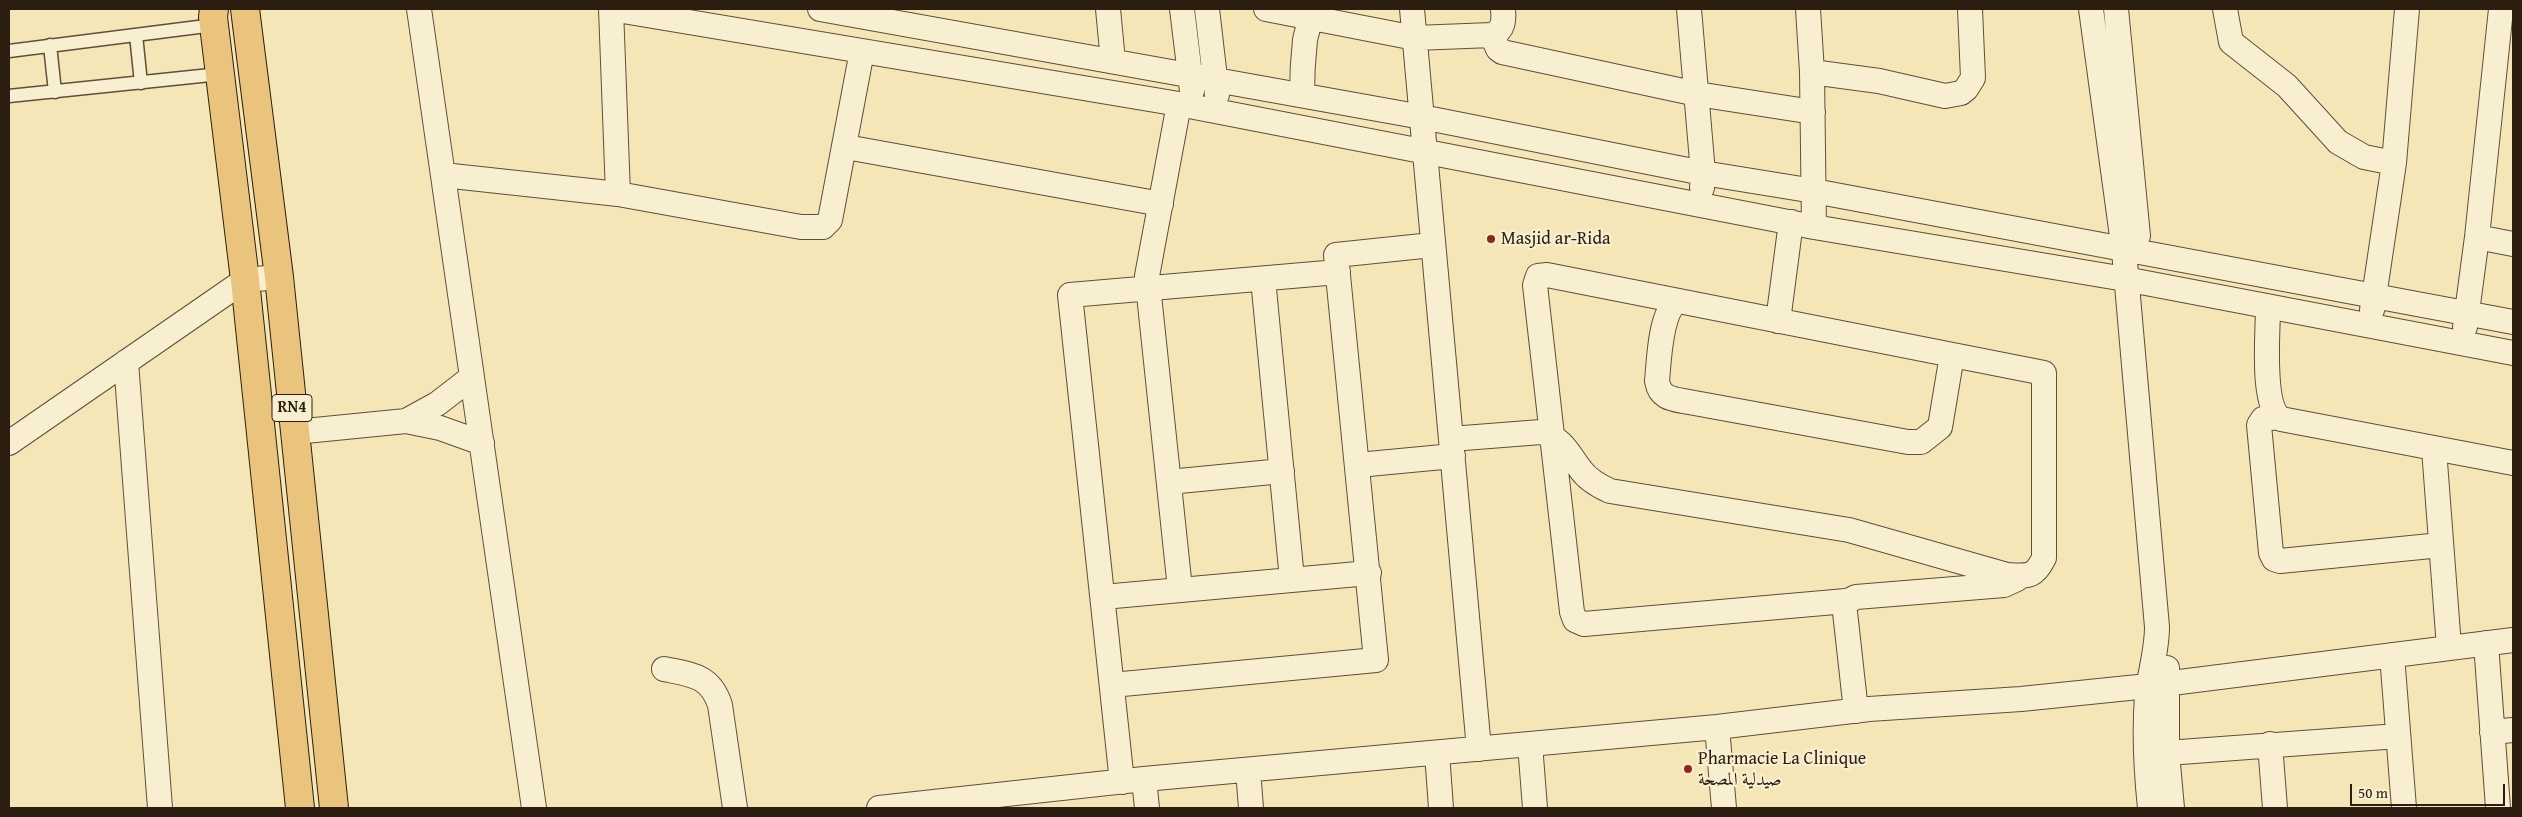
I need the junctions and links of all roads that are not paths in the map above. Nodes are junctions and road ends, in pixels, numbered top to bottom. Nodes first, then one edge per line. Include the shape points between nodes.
1 (245, 9) edge
2 (420, 9) edge
3 (611, 9) edge
4 (1108, 9) edge
5 (1182, 9) edge
6 (1207, 9) edge
7 (1266, 9) edge
8 (1412, 9) edge
9 (1503, 9) edge
10 (1689, 9) edge
11 (1808, 9) edge
12 (1970, 9) edge
13 (2091, 9) edge
14 (2116, 9) edge
15 (2225, 9) edge
16 (2407, 9) edge
17 (2500, 9) edge
18 (833, 10) edge
19 (1311, 13) edge
20 (214, 17) edge
21 (136, 35) junction
22 (1492, 35) junction
23 (1415, 38) junction
24 (50, 45) junction
25 (828, 45) junction
26 (9, 50) edge
27 (862, 51) junction
28 (1113, 62) junction
29 (1812, 72) junction
30 (220, 74) junction
31 (1191, 76) junction
32 (1216, 80) junction
33 (142, 83) junction
34 (55, 92) junction
35 (1697, 94) junction
36 (1302, 95) junction
37 (9, 96) edge
38 (1187, 105) junction
39 (1219, 111) junction
40 (1813, 112) junction
41 (1422, 116) junction
42 (846, 146) junction
43 (1425, 151) junction
44 (2394, 163) junction
45 (1703, 173) junction
46 (443, 175) junction
47 (1814, 191) junction
48 (618, 194) junction
49 (1161, 204) junction
50 (1701, 204) junction
51 (1791, 222) junction
52 (1814, 227) junction
53 (2477, 238) junction
54 (1432, 244) junction
55 (2513, 244) edge
56 (2132, 252) junction
57 (1338, 272) junction
58 (279, 276) junction
59 (1263, 279) junction
60 (245, 280) junction
61 (2133, 281) junction
62 (1148, 288) junction
63 (2375, 296) junction
64 (1676, 302) junction
65 (2268, 308) junction
66 (2466, 312) junction
67 (1778, 321) junction
68 (2513, 322) edge
69 (2368, 326) junction
70 (2463, 342) junction
71 (2513, 353) edge
72 (1952, 354) junction
73 (126, 362) junction
74 (472, 377) junction
75 (2278, 417) junction
76 (406, 421) junction
77 (295, 432) junction
78 (1551, 435) junction
79 (9, 443) edge
80 (482, 444) junction
81 (1452, 448) junction
82 (2434, 449) junction
83 (2513, 463) edge
84 (1358, 465) junction
85 (1282, 471) junction
86 (1169, 482) junction
87 (2441, 545) junction
88 (1369, 573) junction
89 (2022, 576) junction
90 (1292, 579) junction
91 (1180, 589) junction
92 (1103, 596) junction
93 (1846, 601) junction
94 (2513, 640) edge
95 (2486, 643) junction
96 (2449, 647) junction
97 (2392, 655) junction
98 (664, 669) dead end
99 (2157, 685) junction
100 (1112, 686) junction
101 (1856, 711) junction
102 (1717, 727) junction
103 (2503, 731) edge
104 (2398, 736) junction
105 (1530, 744) junction
106 (2270, 744) junction
107 (1478, 749) junction
108 (1436, 753) junction
109 (2167, 754) junction
110 (1248, 770) junction
111 (1133, 781) junction
112 (987, 802) edge
113 (160, 808) edge
114 (300, 808) edge
115 (334, 808) edge
116 (534, 808) edge
117 (734, 808) edge
118 (879, 808) edge
119 (1147, 808) edge
120 (1251, 808) edge
121 (1441, 808) edge
122 (1534, 808) edge
123 (1724, 808) edge
124 (2150, 808) edge
125 (2172, 808) edge
126 (2276, 808) edge
127 (2404, 808) edge
128 (2498, 808) edge

1 - 58 main road, RN4
2 - 46 street
3 - 25 street
3 - 48 street
4 - 28 street
5 - 31 street
6 - 32 street
7 - 19 street
8 - 23 street
9 - 22 street via 1504,23
10 - 35 street
11 - 29 street
12 - 29 street via 1973,78 1961,93 1945,96 1880,81
13 - 56 street
14 - 56 street
15 - 44 street via 2231,42 2287,86 2338,142 2364,158
16 - 44 street
17 - 53 street
18 - 25 street
18 - 28 street
19 - 23 street
19 - 36 street via 1305,40
20 - 21 lane
20 - 30 main road, RN4
21 - 24 lane
21 - 33 lane
22 - 23 street
22 - 35 street via 1502,52
23 - 41 street
24 - 26 lane
24 - 34 lane
25 - 27 street
27 - 38 street
27 - 42 street
28 - 31 street
29 - 40 street
30 - 33 lane
30 - 60 main road, RN4
31 - 32 street
31 - 38 street
32 - 36 street
32 - 39 street
33 - 34 lane
34 - 37 lane
35 - 40 street
35 - 45 street
36 - 41 street
38 - 39 street
38 - 49 street
39 - 43 street
40 - 47 street
41 - 43 street
41 - 45 street
42 - 48 street via 830,220 823,227 801,227
42 - 49 street
43 - 50 street
43 - 54 street
44 - 63 street
45 - 47 street
45 - 50 street
46 - 48 street
46 - 74 street
47 - 52 street
47 - 56 street
49 - 62 street via 1146,276
50 - 51 street
51 - 52 street
51 - 67 street
52 - 61 street
53 - 55 street
53 - 66 street
54 - 57 street via 1336,255
54 - 81 street
56 - 61 street
56 - 63 street
57 - 59 street
57 - 84 street
58 - 60 street
58 - 77 main road, RN4
59 - 62 street
59 - 85 street
60 - 73 street
60 - 114 main road, RN4
61 - 65 street
61 - 99 street via 2157,627
62 - 86 street
62 - 92 street via 1070,295
63 - 66 street
63 - 69 street
64 - 67 street
64 - 72 street via 1670,306 1665,321 1658,389 1664,396 1689,402 1921,442 1940,427
64 - 78 street via 1538,276 1535,285
65 - 69 street
65 - 75 street via 2269,393 2272,409
66 - 68 street
66 - 70 street
67 - 72 street
69 - 70 street
70 - 71 street
72 - 89 street via 2044,373 2044,558 2038,570
73 - 79 street
73 - 113 street
74 - 76 street via 437,404
74 - 80 street
75 - 82 street via 2294,423
75 - 87 street via 2263,419 2259,425 2274,559
76 - 77 street
76 - 80 street via 440,428
77 - 115 main road, RN4
78 - 81 street via 1541,432
78 - 89 street via 1571,453 1581,471 1596,485 1610,491 1849,530 2007,575
78 - 93 street via 1575,620 1584,624
80 - 116 street
81 - 84 street
81 - 107 street
82 - 83 street
82 - 87 street
84 - 88 street
85 - 86 street
85 - 90 street
86 - 91 street
87 - 96 street
88 - 90 street
88 - 100 street via 1376,660
89 - 93 street via 2004,585 1856,597
90 - 91 street
91 - 92 street
92 - 100 street
93 - 101 street via 1842,608
94 - 95 street
95 - 96 street
95 - 103 street
96 - 97 street
97 - 99 street
97 - 104 street
98 - 117 street via 698,677 716,692
99 - 101 street
99 - 109 street
99 - 124 street via 2145,745
100 - 111 street
101 - 102 street
102 - 105 street
102 - 123 street
103 - 128 street
104 - 106 street
104 - 127 street
105 - 107 street
105 - 122 street
106 - 109 street
106 - 126 street
107 - 108 street
108 - 110 street
108 - 121 street
109 - 125 street
110 - 111 street
110 - 120 street
111 - 112 street
111 - 119 street
112 - 118 street

